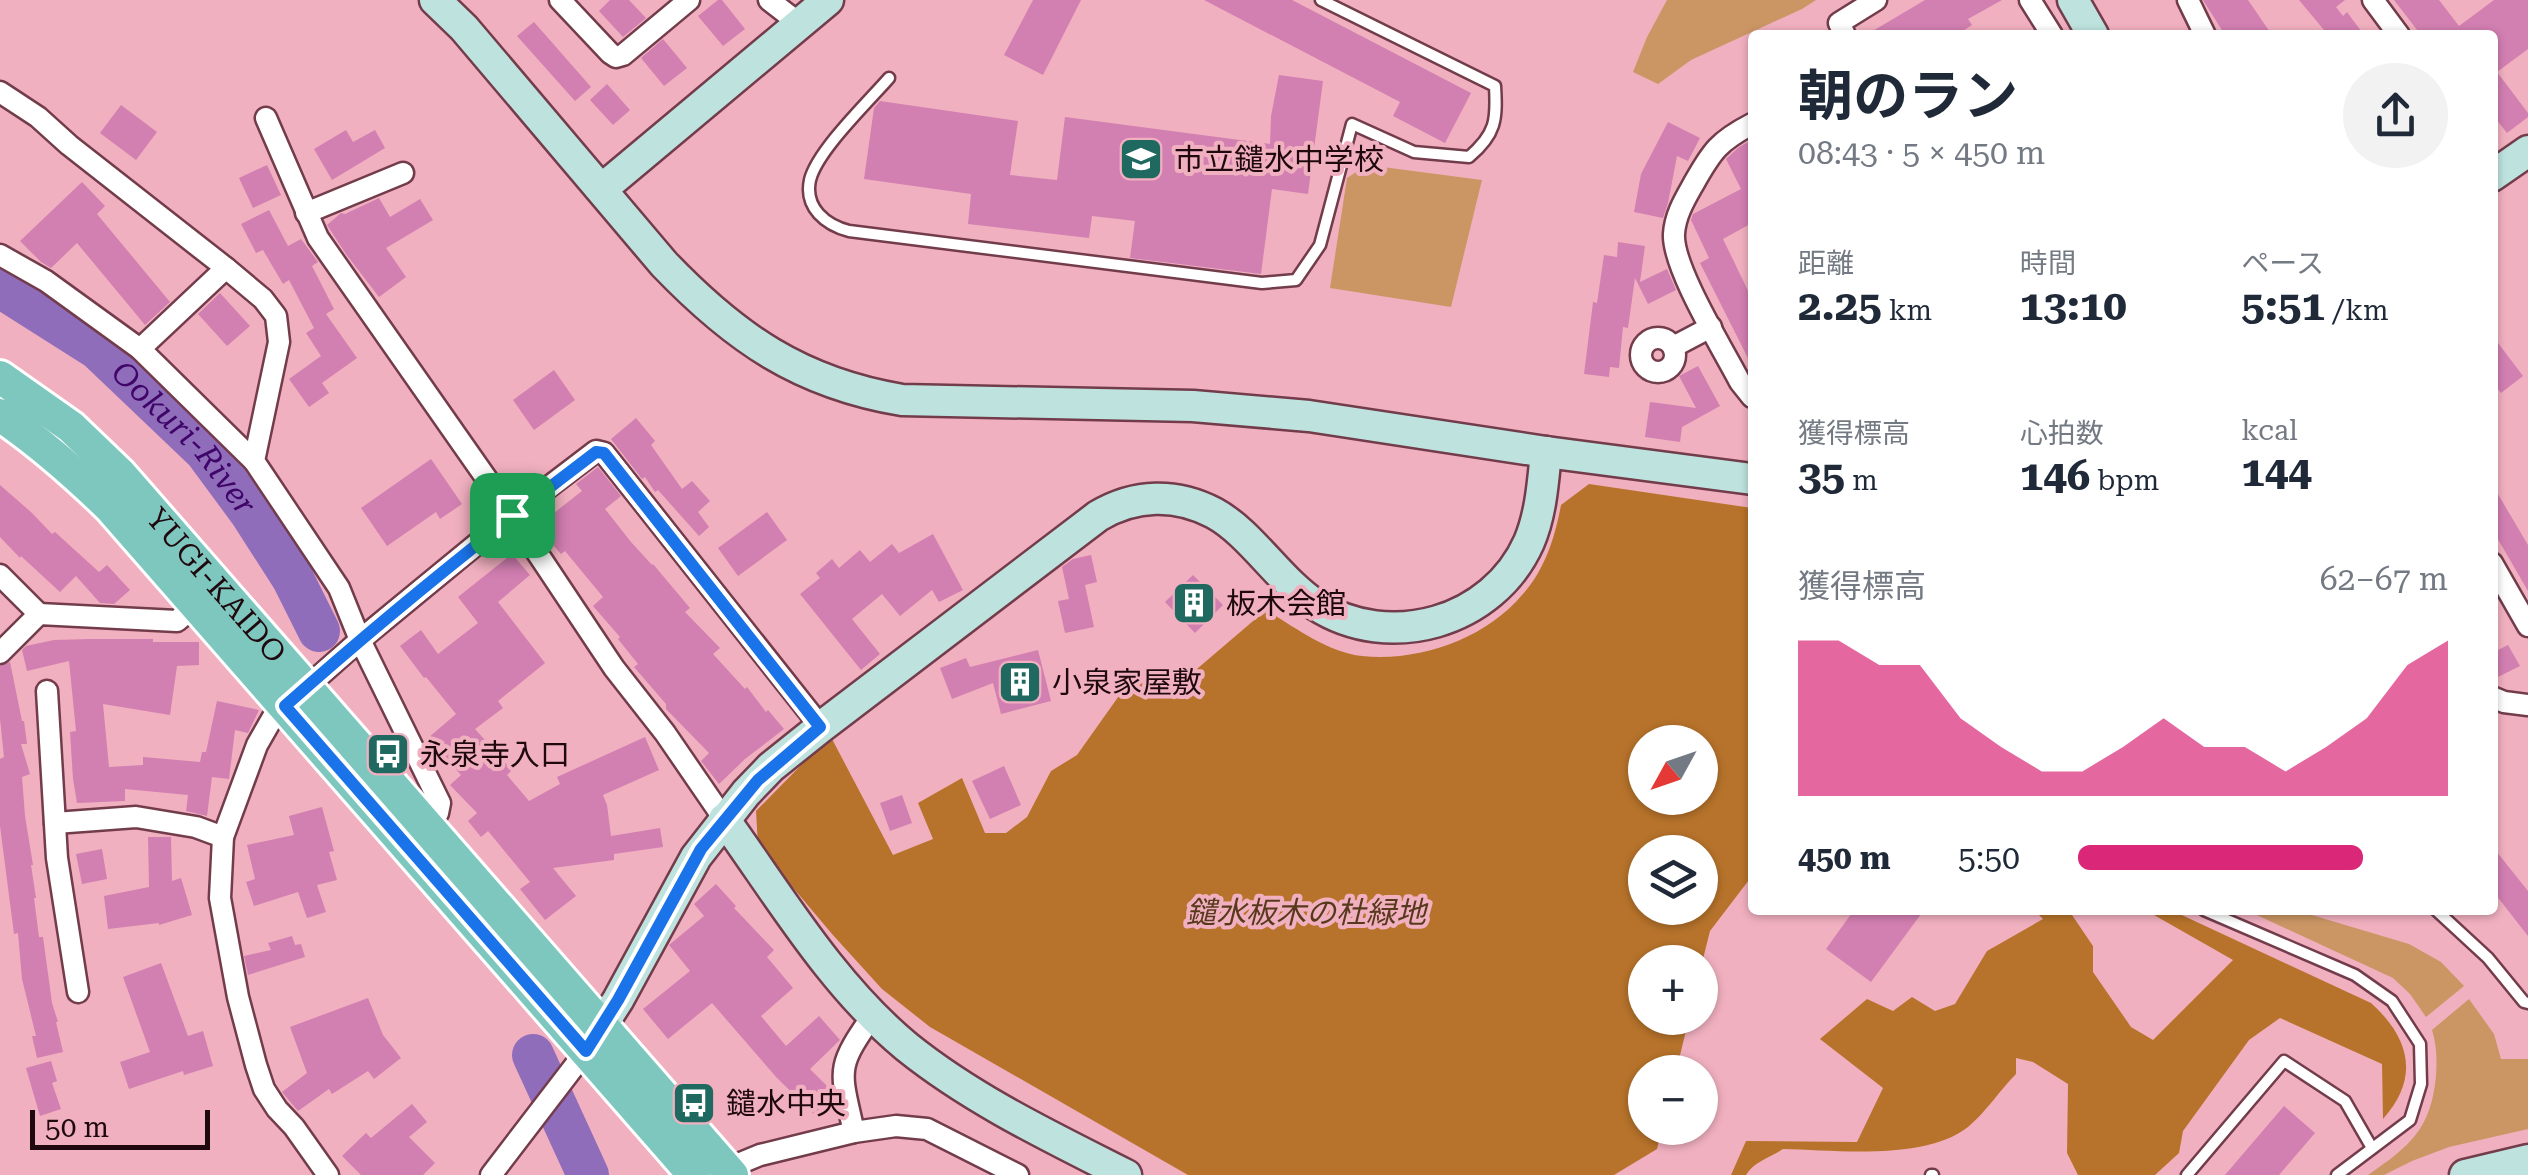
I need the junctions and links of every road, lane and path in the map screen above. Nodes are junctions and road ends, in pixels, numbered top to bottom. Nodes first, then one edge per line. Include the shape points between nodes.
1 (435, 0) edge
2 (560, 0) edge
3 (689, 0) edge
4 (768, 0) edge
5 (828, 0) edge
6 (1321, 0) edge
7 (1876, 0) edge
8 (2030, 0) edge
9 (2072, 0) edge
10 (2188, 0) edge
11 (2372, 0) edge
12 (800, 24) junction
13 (1842, 30) edge
14 (2049, 30) edge
15 (2091, 30) edge
16 (2203, 30) edge
17 (2395, 30) edge
18 (889, 78) dead end
19 (0, 92) edge
20 (266, 118) dead end
21 (1748, 126) edge
22 (2528, 151) edge
23 (2498, 167) edge
24 (402, 173) dead end
25 (602, 189) junction
26 (306, 213) junction
27 (0, 255) edge
28 (226, 268) junction
29 (1711, 327) junction
30 (1673, 347) dead end
31 (140, 349) junction
32 (0, 377) edge
33 (1748, 392) edge
34 (0, 415) edge
35 (1546, 452) junction
36 (254, 461) junction
37 (1748, 478) edge
38 (512, 515) junction
39 (2498, 574) edge
40 (0, 575) edge
41 (196, 605) junction
42 (39, 614) junction
43 (2528, 626) edge
44 (358, 643) junction
45 (0, 653) edge
46 (305, 689) junction
47 (48, 691) dead end
48 (2498, 699) edge
49 (2528, 706) edge
50 (820, 727) junction
51 (724, 819) junction
52 (55, 823) junction
53 (428, 826) junction
54 (223, 837) junction
55 (2216, 915) edge
56 (2441, 915) edge
57 (78, 992) dead end
58 (2528, 1003) edge
59 (873, 1015) junction
60 (585, 1052) junction
61 (854, 1132) junction
62 (2372, 1148) junction
63 (2528, 1160) edge
64 (718, 1173) edge
65 (328, 1175) edge
66 (491, 1175) edge
67 (1018, 1175) edge
68 (1126, 1175) edge
69 (2187, 1175) edge
70 (2337, 1175) edge
71 (2465, 1175) edge

1 - 25 street
2 - 3 street via 616,57
4 - 12 street
5 - 12 street
6 - 18 lane via 1494,86 1497,114 1486,142 1469,157 1414,152 1352,124 1320,244 1296,280 1262,283 831,226 812,208 810,182 822,156
7 - 13 street via 1839,23
8 - 14 street
9 - 15 street
10 - 16 street
11 - 17 street
12 - 25 street
19 - 28 street
20 - 26 street
21 - 29 street via 1709,156 1674,231 1678,262
22 - 23 street
24 - 26 street
25 - 35 street via 664,264 728,326 809,373 867,394 1290,414
26 - 38 street
27 - 31 street
28 - 31 street
28 - 36 street via 276,316 278,342
29 - 30 street
29 - 33 street
31 - 36 street
32 - 46 main road, YUGI-KAIDO via 120,474
34 - 41 main road, YUGI-KAIDO via 72,470
35 - 37 street
35 - 50 street via 1528,544 1490,594 1445,620 1392,628 1346,620 1306,598 1217,514 1178,500 1137,500 1086,524
36 - 44 street via 339,588
38 - 44 street
38 - 50 street via 596,452 604,453
38 - 51 street
39 - 43 street
40 - 42 street
41 - 42 street via 177,621
41 - 46 main road, YUGI-KAIDO
42 - 45 street
44 - 46 street
44 - 53 street via 440,803
46 - 53 main road, YUGI-KAIDO
46 - 54 street via 264,730
46 - 60 main road, YUGI-KAIDO
47 - 52 street
48 - 49 street
50 - 51 street via 771,767
51 - 59 street
51 - 60 street
52 - 54 street via 136,817
52 - 57 street
53 - 60 main road, YUGI-KAIDO
54 - 65 street via 220,898 256,1066 277,1109
55 - 62 lane via 2355,975 2392,1001 2420,1044 2420,1084 2410,1120
56 - 58 lane
59 - 61 street via 850,1048 842,1074
59 - 68 street via 966,1089
60 - 64 main road, YUGI-KAIDO
60 - 66 street
61 - 64 street via 760,1155
61 - 67 street via 927,1129
62 - 69 lane via 2344,1100 2284,1061
62 - 70 lane
63 - 71 street

